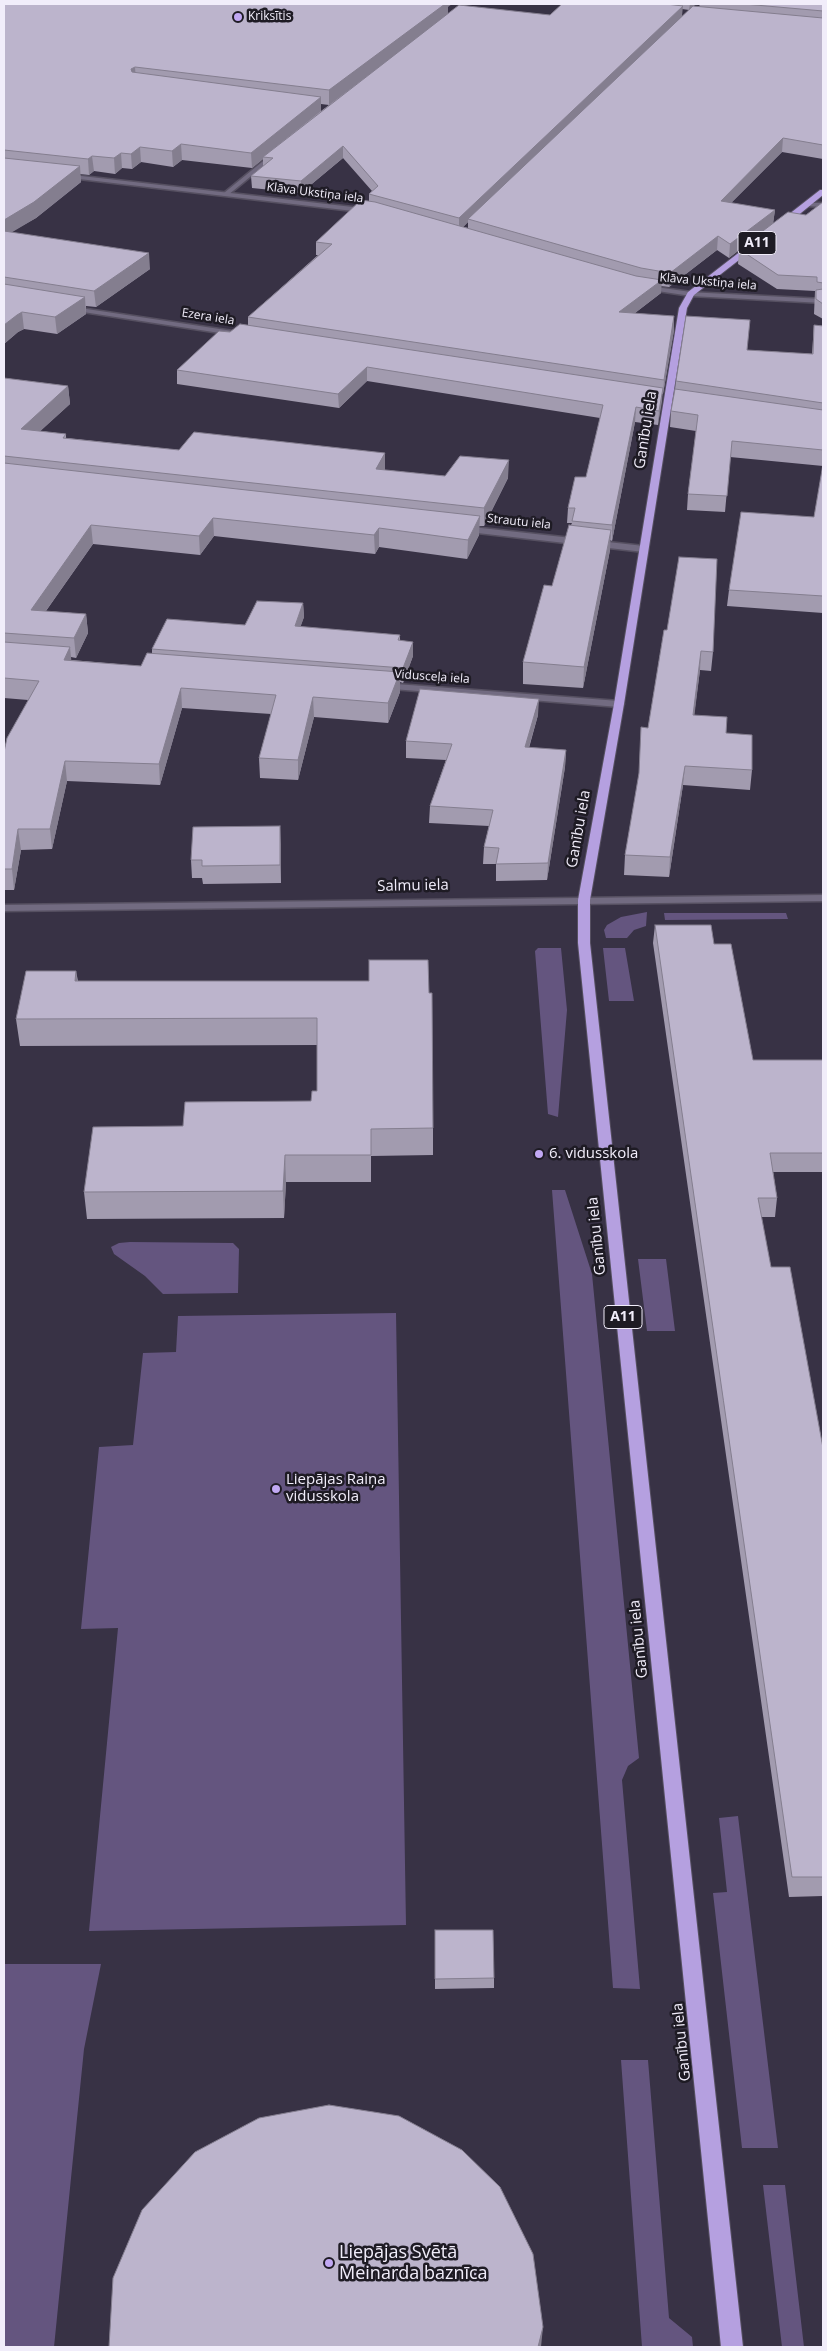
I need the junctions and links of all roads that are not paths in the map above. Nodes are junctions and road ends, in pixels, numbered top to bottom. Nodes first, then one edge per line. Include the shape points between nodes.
1 (278, 151) edge
2 (55, 175) edge
3 (823, 192) edge
4 (226, 194) junction
5 (807, 204) junction
6 (823, 205) edge
7 (376, 212) edge
8 (776, 228) edge
9 (760, 241) edge
10 (639, 286) edge
11 (691, 294) junction
12 (823, 301) edge
13 (58, 306) edge
14 (251, 336) edge
15 (451, 527) edge
16 (644, 549) junction
17 (368, 685) edge
18 (619, 704) junction
19 (823, 898) edge
20 (584, 900) junction
21 (4, 908) edge
22 (732, 2347) edge

1 - 4 street
2 - 4 street, Klāva Ukstiņa iela
3 - 5 highway, A11
4 - 7 street, Klāva Ukstiņa iela
5 - 6 street
5 - 8 highway, A11
9 - 11 highway, Ganību iela / A11
10 - 11 street, Klāva Ukstiņa iela
11 - 12 street, Klāva Ukstiņa iela
11 - 16 highway, Ganību iela / A11 via 683,308
13 - 14 street, Ezera iela
15 - 16 street, Strautu iela
16 - 18 highway, Ganību iela / A11
17 - 18 street, Vidusceļa iela
18 - 20 highway, Ganību iela / A11
19 - 20 street, Salmu iela
20 - 21 street, Salmu iela
20 - 22 highway, Ganību iela / A11 via 584,943

